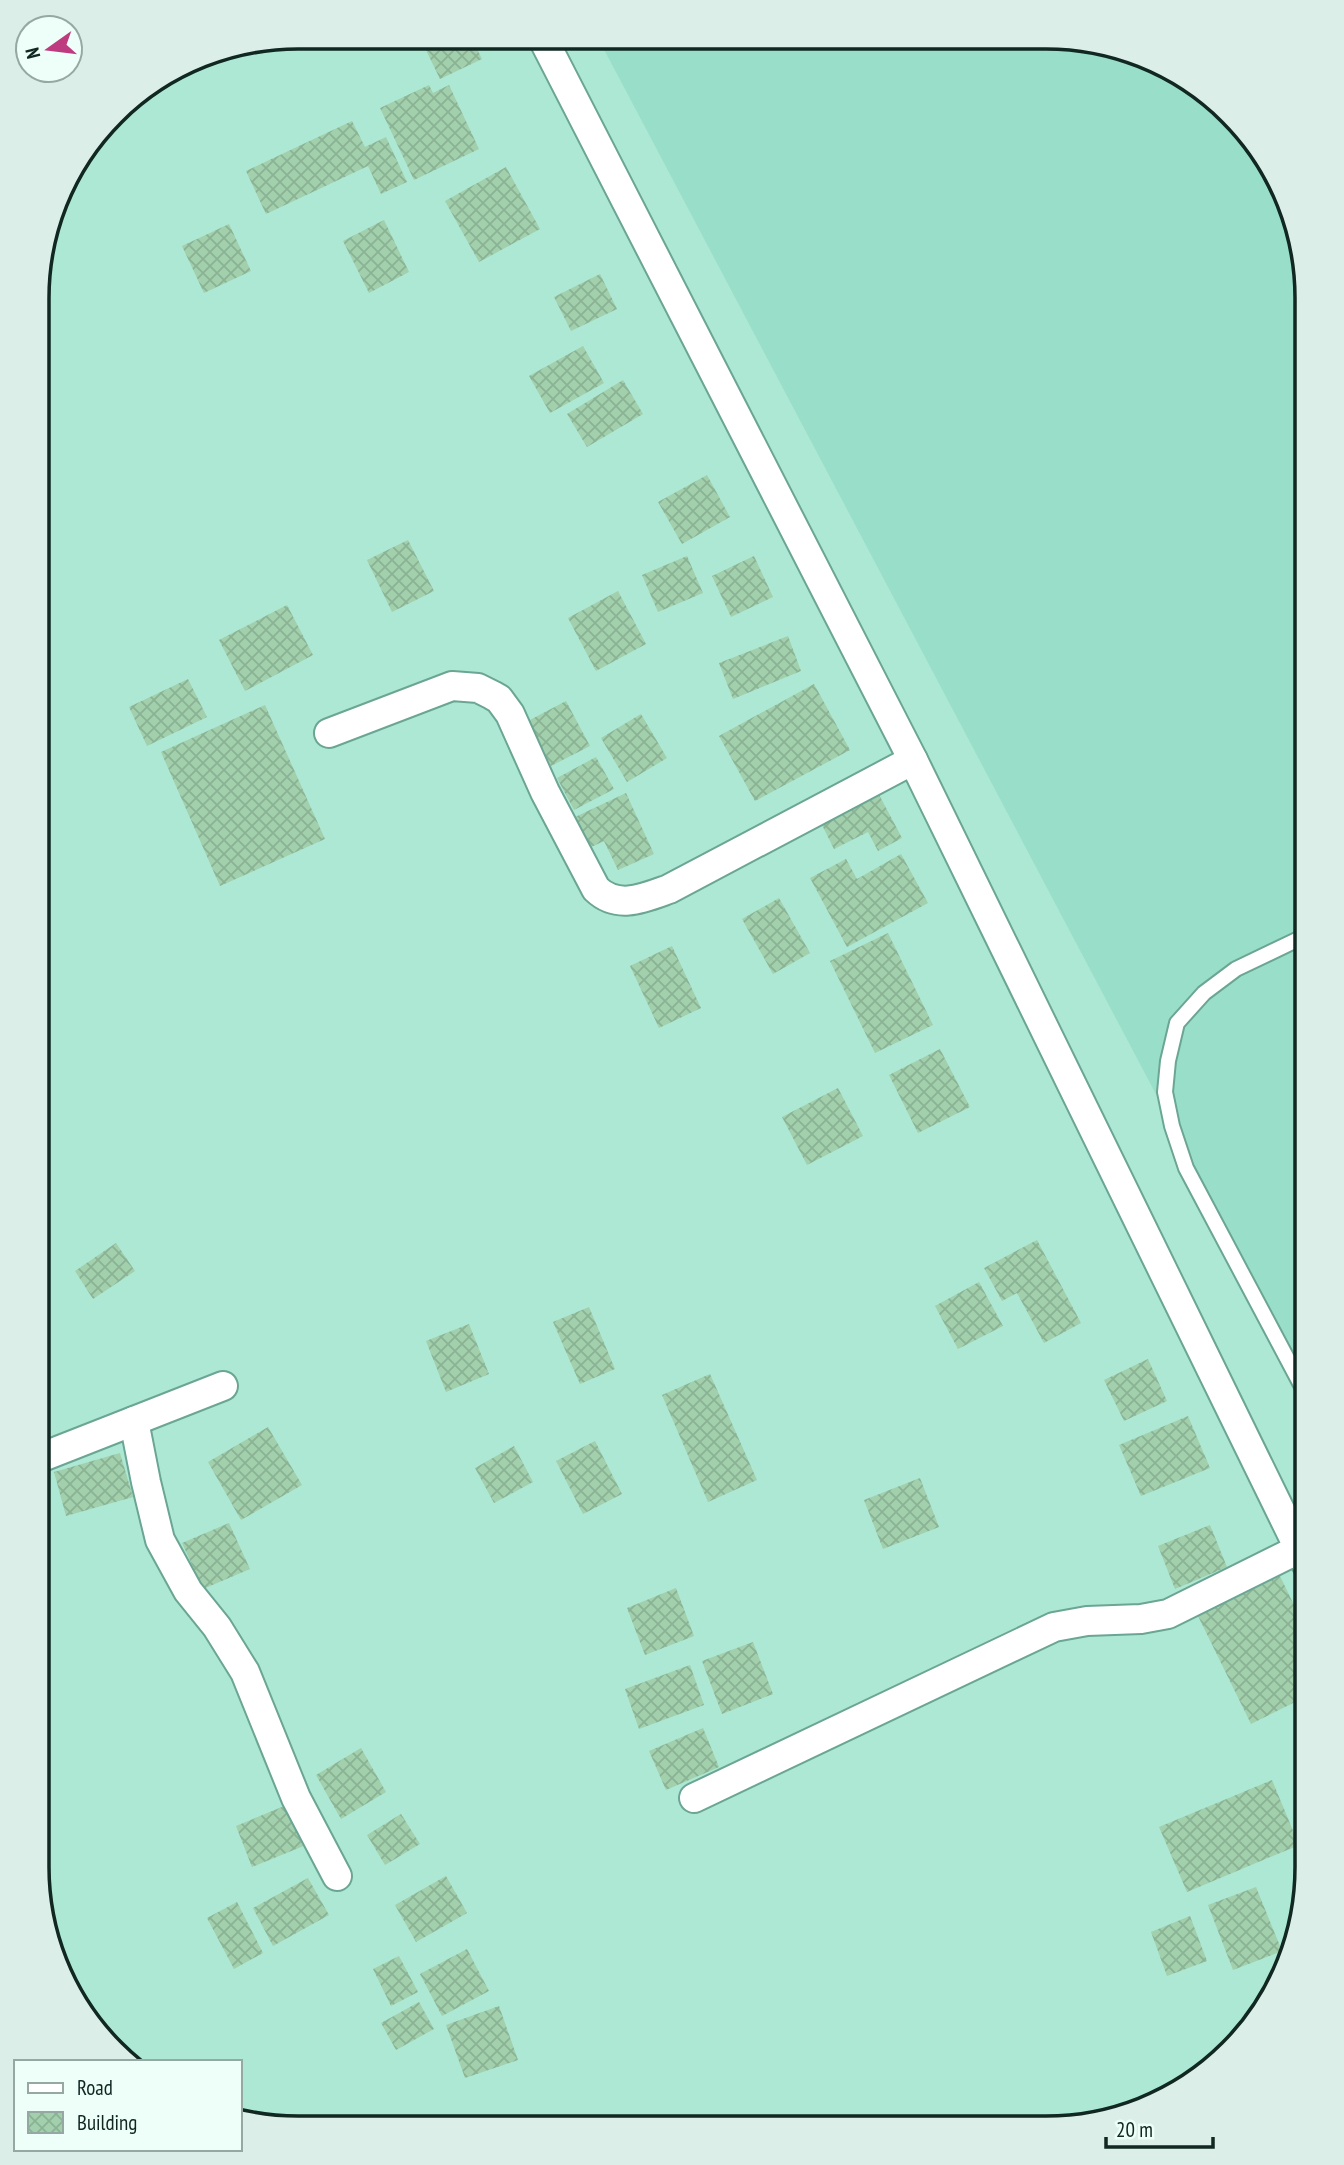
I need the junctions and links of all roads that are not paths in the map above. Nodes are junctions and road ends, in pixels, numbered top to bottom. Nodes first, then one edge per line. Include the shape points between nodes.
1 (548, 50) edge
2 (329, 733) dead end
3 (913, 760) junction
4 (1295, 941) edge
5 (1295, 1373) edge
6 (223, 1386) dead end
7 (134, 1421) junction
8 (49, 1454) edge
9 (1295, 1541) edge
10 (1295, 1560) edge
11 (694, 1798) dead end
12 (337, 1876) dead end

1 - 3 street
2 - 3 street via 452,686 478,688 499,699 596,889 616,901 668,889
3 - 9 street
4 - 5 lane via 1236,969 1203,993 1177,1023 1165,1092 1186,1168
6 - 7 street
7 - 8 street
7 - 12 street via 160,1540 188,1591 245,1672 296,1798
10 - 11 street via 1168,1614 1054,1627

